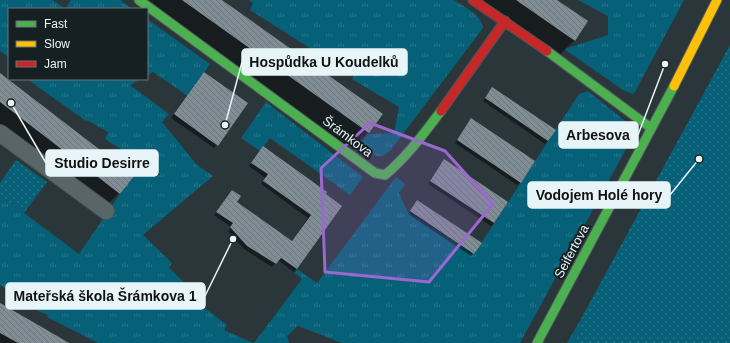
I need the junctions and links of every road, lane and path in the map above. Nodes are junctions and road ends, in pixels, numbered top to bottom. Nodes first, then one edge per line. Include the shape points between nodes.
1 (139, 0) edge
2 (473, 0) edge
3 (717, 0) edge
4 (505, 21) junction
5 (651, 128) junction
6 (0, 133) edge
7 (106, 212) dead end
8 (537, 343) edge

1 - 4 street, Šrámkova via 375,173 385,175 411,150 456,92
2 - 4 street
3 - 5 street, Seifertova
4 - 5 street
5 - 8 street, Seifertova
6 - 7 street

